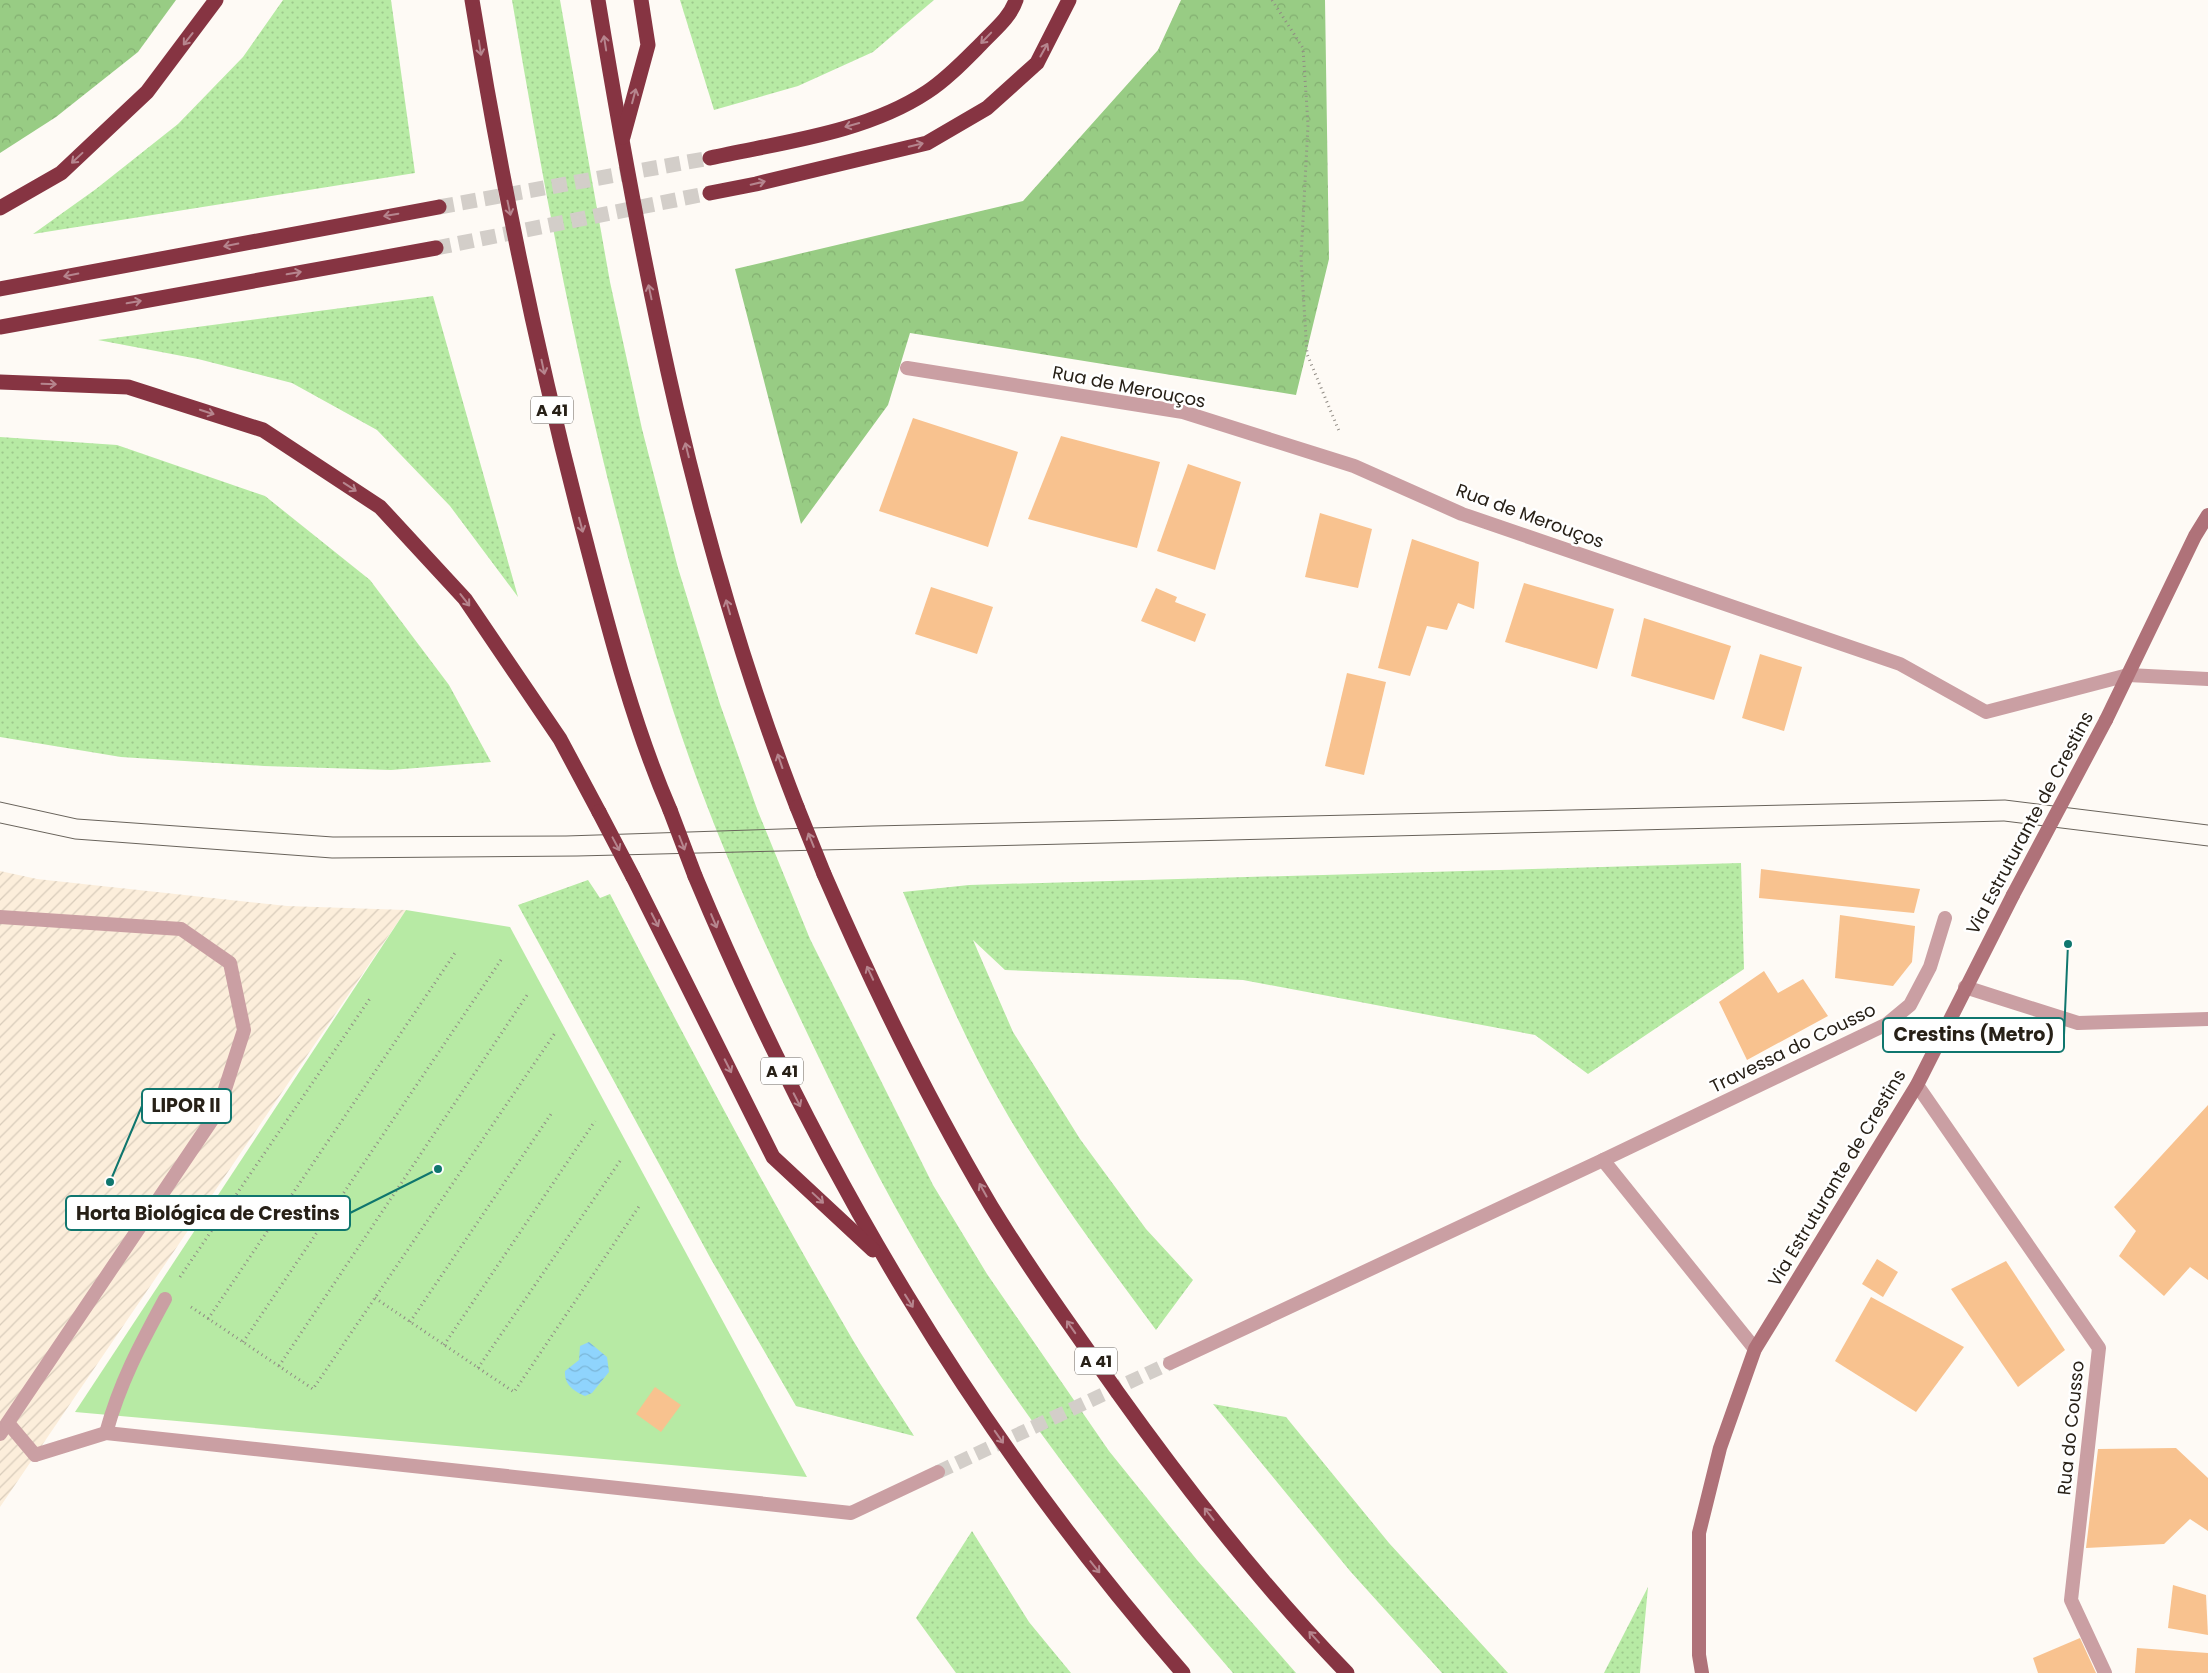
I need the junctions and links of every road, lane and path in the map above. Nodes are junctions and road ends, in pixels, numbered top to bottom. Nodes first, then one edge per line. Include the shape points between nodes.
1 (216, 0) edge
2 (472, 0) edge
3 (598, 0) edge
4 (641, 0) edge
5 (1016, 0) edge
6 (1068, 0) edge
7 (1272, 0) edge
8 (621, 143) junction
9 (710, 158) tunnel mouth
10 (710, 193) tunnel mouth
11 (439, 207) tunnel mouth
12 (0, 208) edge
13 (436, 248) tunnel mouth
14 (0, 289) edge
15 (0, 326) edge
16 (907, 368) dead end
17 (0, 382) edge
18 (1354, 466) junction
19 (2208, 514) edge
20 (2128, 675) junction
21 (2208, 679) edge
22 (0, 917) edge
23 (1945, 918) dead end
24 (455, 954) dead end
25 (504, 957) dead end
26 (1964, 987) junction
27 (527, 995) dead end
28 (371, 997) dead end
29 (2208, 1019) edge
30 (555, 1033) dead end
31 (1917, 1085) junction
32 (552, 1111) dead end
33 (595, 1122) dead end
34 (1603, 1160) junction
35 (620, 1161) dead end
36 (640, 1205) dead end
37 (884, 1260) junction
38 (167, 1296) junction
39 (375, 1298) junction
40 (208, 1319) junction
41 (410, 1322) junction
42 (242, 1342) junction
43 (444, 1345) junction
44 (1755, 1348) junction
45 (1170, 1363) tunnel mouth
46 (278, 1366) junction
47 (478, 1368) junction
48 (4, 1429) edge
49 (106, 1433) junction
50 (938, 1472) tunnel mouth
51 (1183, 1673) edge
52 (1347, 1673) edge
53 (1702, 1673) edge
54 (2105, 1673) edge

1 -> 12 highway via 147,92 61,173
2 -> 37 highway, A 41, bridge via 493,129 555,424 648,754 695,876 770,1047
8 -> 3 highway, A 41
8 -> 4 highway via 648,45
5 -> 9 highway via 1012,12 928,92 877,117 828,132
10 -> 6 highway via 927,143 987,108 1037,63 1064,14
7 - 18 path via 1303,48 1308,125 1301,258 1307,354
52 -> 8 highway, A 41, bridge via 1244,1559 1164,1456 1045,1291 991,1205 890,1018 824,874 749,673 672,392
11 -> 14 highway
15 -> 13 highway
16 - 18 street, Rua de Merouços via 1183,412
17 -> 37 highway, bridge via 128,387 263,430 380,507 465,599 560,739 634,877 774,1157
18 - 20 street, Rua de Merouços via 1462,514 1900,664 1986,712
19 - 20 main road, Via Estruturante de Crestins
20 - 21 street
20 - 26 main road, Via Estruturante de Crestins, bridge
22 - 48 street via 181,929 230,963 244,1030 218,1110
23 - 34 street, Travessa do Cousso via 1930,967 1910,1005 1887,1024
24 - 40 path
25 - 42 path
26 - 29 street via 2078,1023
26 - 31 main road, Via Estruturante de Crestins
27 - 46 path
28 - 38 path
30 - 39 path
31 - 44 main road, Via Estruturante de Crestins
31 - 54 street, Rua do Cousso via 2099,1348 2071,1600
32 - 41 path
33 - 43 path
34 - 44 street
34 - 45 street, Travessa do Cousso
35 - 47 path
36 - 47 path via 514,1392
37 -> 51 highway, A 41 via 974,1402 1064,1528
38 - 40 path
38 - 49 street via 134,1354
39 - 41 path
39 - 46 path via 313,1389
40 - 42 path
41 - 43 path
42 - 46 path
43 - 47 path
44 - 53 main road, Via Estruturante de Crestins via 1720,1448 1699,1533 1699,1654
48 - 49 street via 35,1455
49 - 50 street via 851,1513

